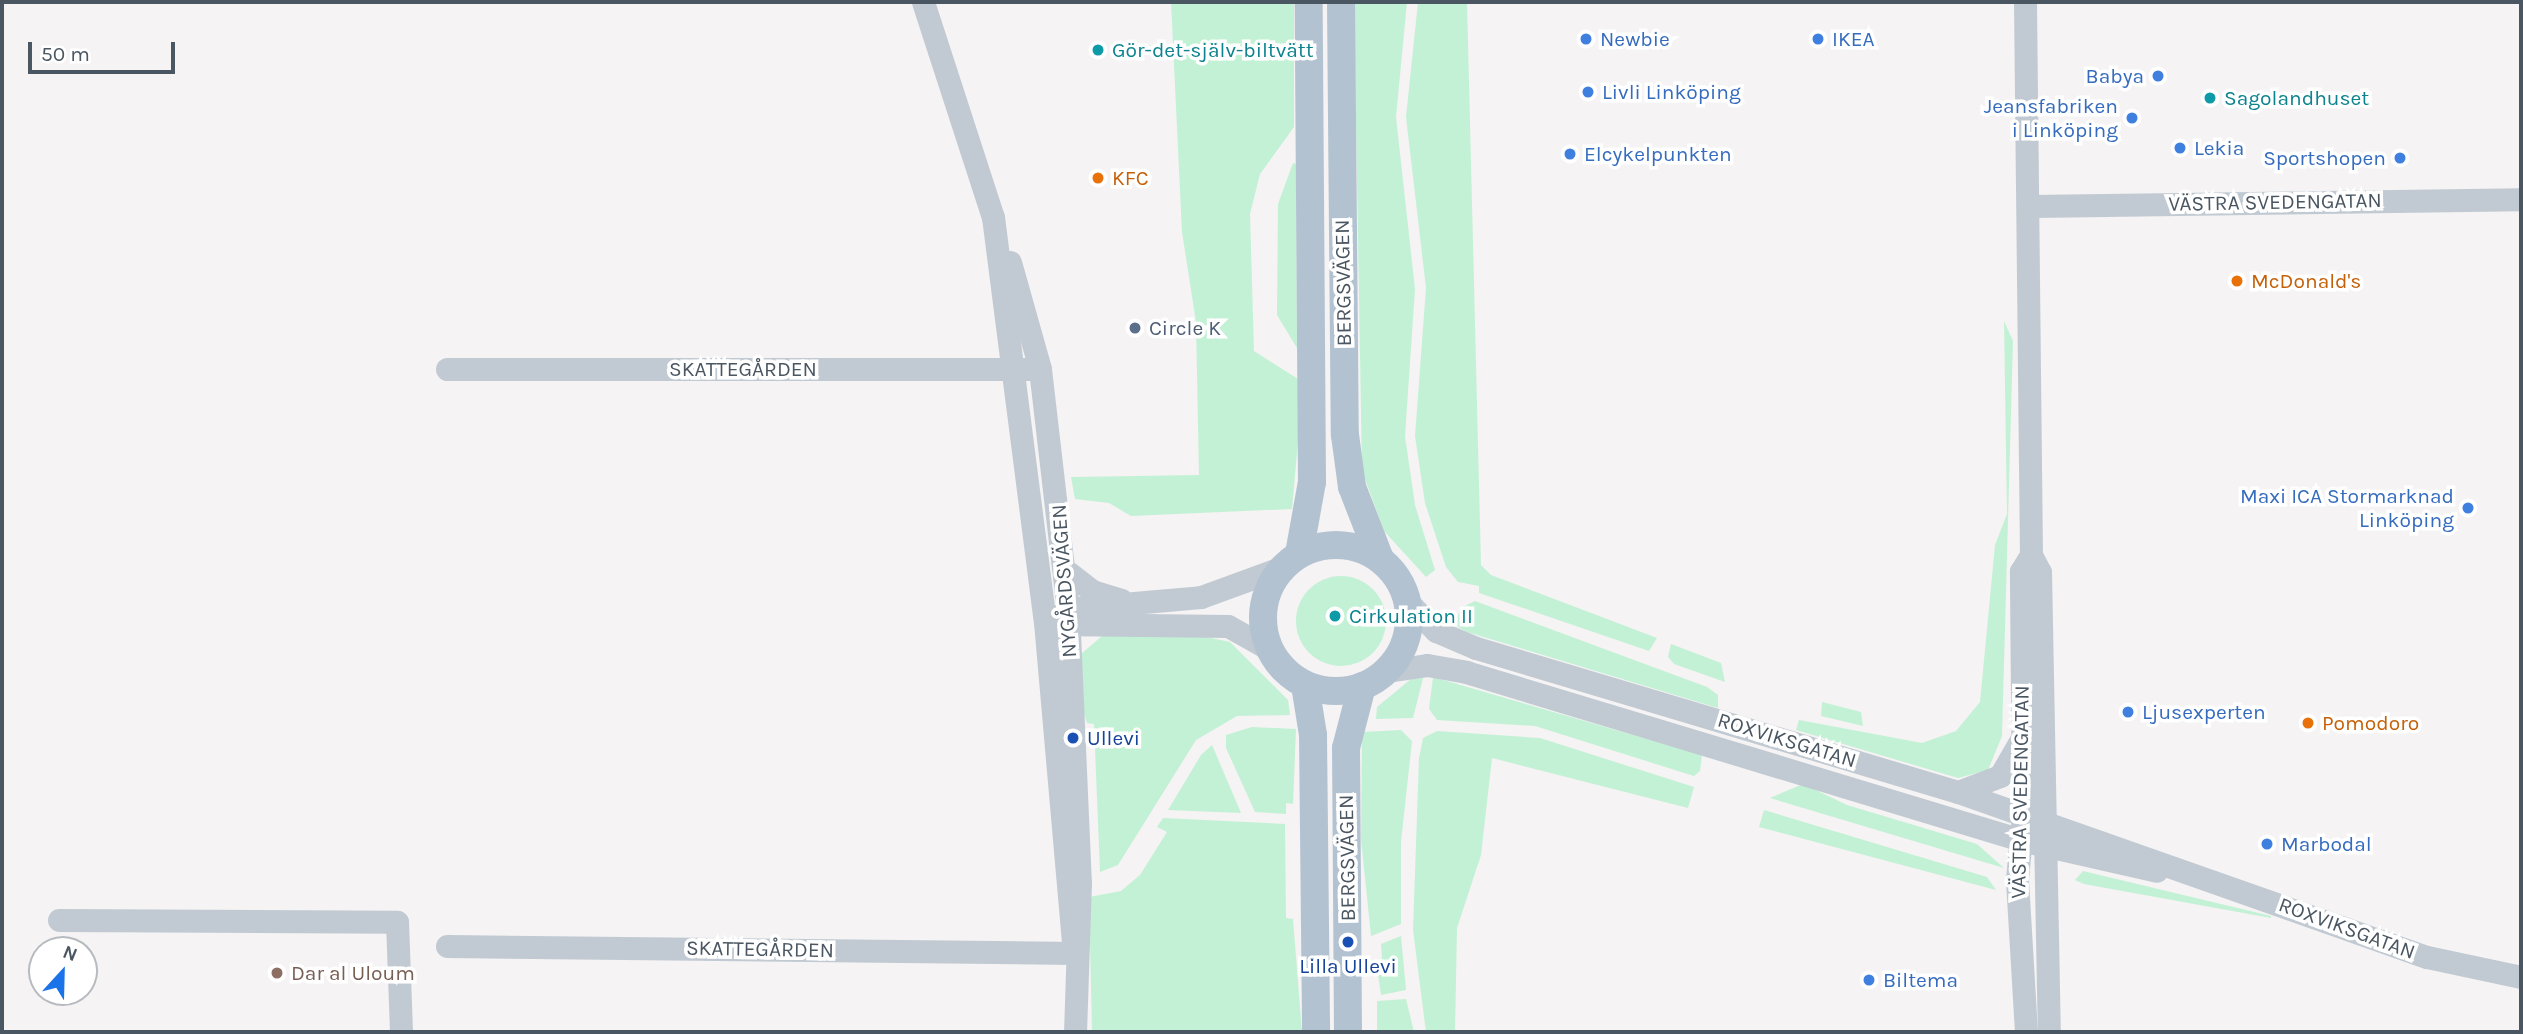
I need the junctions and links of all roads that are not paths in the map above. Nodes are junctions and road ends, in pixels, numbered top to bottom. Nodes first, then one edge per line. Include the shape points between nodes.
1 (923, 2) edge
2 (1309, 2) edge
3 (1341, 2) edge
4 (2025, 2) edge
5 (2521, 199) edge
6 (2029, 205) junction
7 (993, 217) junction
8 (447, 369) dead end
9 (1016, 369) junction
10 (1040, 369) junction
11 (2031, 555) junction
12 (1380, 559) junction
13 (1291, 561) junction
14 (1064, 569) junction
15 (1127, 601) junction
16 (1407, 601) junction
17 (1068, 618) junction
18 (1045, 622) junction
19 (1269, 649) junction
20 (1387, 671) junction
21 (1305, 685) junction
22 (1362, 686) junction
23 (2022, 736) junction
24 (1958, 792) junction
25 (2023, 814) junction
26 (2047, 822) junction
27 (2021, 840) junction
28 (2046, 847) junction
29 (2174, 873) junction
30 (59, 920) dead end
31 (447, 946) dead end
32 (1074, 953) junction
33 (2521, 977) edge
34 (401, 1032) edge
35 (1075, 1032) edge
36 (1316, 1032) edge
37 (1348, 1032) edge
38 (2026, 1032) edge
39 (2049, 1032) edge

1 - 7 street, NYGÅRDSVÄGEN
2 - 13 main road, BERGSVÄGEN via 1312,482
3 - 12 main road, BERGSVÄGEN via 1345,435 1352,487
4 - 6 street, VÄSTRA SVEDENGATAN
5 - 6 street, VÄSTRA SVEDENGATAN
6 - 11 street, VÄSTRA SVEDENGATAN
7 - 9 street, NYGÅRDSVÄGEN
7 - 10 street, NYGÅRDSVÄGEN
8 - 9 street, SKATTEGÅRDEN
9 - 10 street, SKATTEGÅRDEN
9 - 18 street, NYGÅRDSVÄGEN
10 - 14 street, NYGÅRDSVÄGEN
11 - 23 street, VÄSTRA SVEDENGATAN via 2021,571
11 - 26 street, VÄSTRA SVEDENGATAN via 2040,572
12 - 13 main road via 1349,545
12 - 16 main road
13 - 15 street via 1212,595
13 - 19 main road via 1263,606
14 - 15 street via 1092,591
14 - 17 street, NYGÅRDSVÄGEN
15 - 17 street
16 - 20 main road via 1406,639
16 - 24 street, ROXVIKSGATAN via 1436,631 1476,648
17 - 18 street
17 - 19 street via 1228,626
17 - 32 street, NYGÅRDSVÄGEN via 1080,882
18 - 32 street, NYGÅRDSVÄGEN
19 - 21 main road
20 - 22 main road
20 - 27 street, ROXVIKSGATAN via 1427,665 1466,672
21 - 22 main road via 1334,691
21 - 36 main road, BERGSVÄGEN via 1313,735
22 - 37 main road, BERGSVÄGEN via 1346,748
23 - 24 street via 2000,775
23 - 25 street, VÄSTRA SVEDENGATAN
24 - 25 street, ROXVIKSGATAN
25 - 26 street, ROXVIKSGATAN
25 - 27 street, VÄSTRA SVEDENGATAN
26 - 28 street, VÄSTRA SVEDENGATAN
26 - 29 street, ROXVIKSGATAN
27 - 28 street, ROXVIKSGATAN
27 - 38 street, VÄSTRA SVEDENGATAN
28 - 29 street, ROXVIKSGATAN
28 - 39 street, VÄSTRA SVEDENGATAN
29 - 33 street, ROXVIKSGATAN via 2450,964
30 - 34 street via 397,922
31 - 32 street, SKATTEGÅRDEN
32 - 35 street, NYGÅRDSVÄGEN

